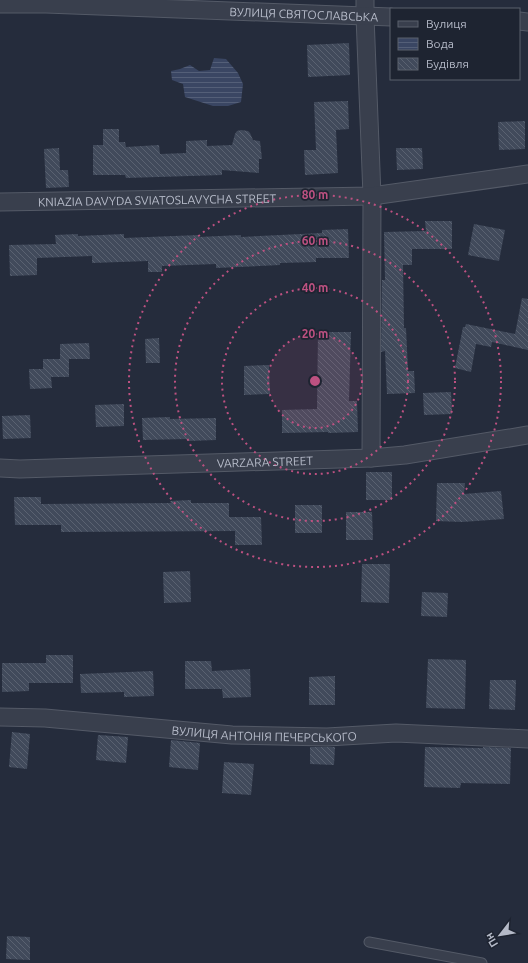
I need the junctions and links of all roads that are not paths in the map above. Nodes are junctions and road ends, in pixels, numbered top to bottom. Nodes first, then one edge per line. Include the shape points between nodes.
1 (0, 4) edge
2 (365, 8) edge
3 (390, 17) edge
4 (528, 174) edge
5 (372, 196) junction
6 (0, 202) edge
7 (528, 435) edge
8 (371, 458) junction
9 (0, 468) edge
10 (0, 717) edge
11 (528, 739) edge
12 (369, 942) dead end
13 (482, 963) edge

1 - 2 street, ВУЛИЦЯ СВЯТОСЛАВСЬКА
2 - 3 street, ВУЛИЦЯ СВЯТОСЛАВСЬКА
2 - 5 street
4 - 5 street, KNIAZIA DAVYDA SVIATOSLAVYCHA STREET
5 - 6 street, KNIAZIA DAVYDA SVIATOSLAVYCHA STREET
5 - 8 street
7 - 8 street, VARZARA STREET
8 - 9 street, VARZARA STREET
10 - 11 street, ВУЛИЦЯ АНТОНІЯ ПЕЧЕРСЬКОГО via 45,718 232,735 327,737 396,732
12 - 13 lane

